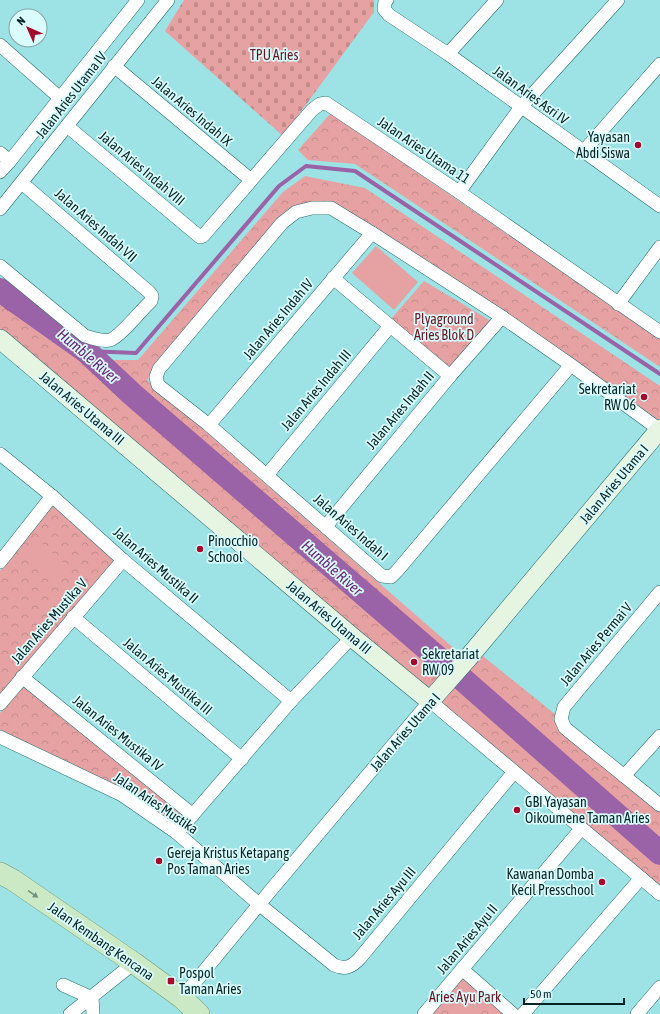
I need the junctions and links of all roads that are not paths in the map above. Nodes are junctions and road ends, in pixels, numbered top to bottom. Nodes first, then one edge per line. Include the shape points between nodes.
1 (138, 0) edge
2 (497, 0) edge
3 (618, 0) edge
4 (168, 1) edge
5 (385, 5) edge
6 (0, 45) edge
7 (448, 54) junction
8 (660, 64) edge
9 (114, 66) junction
10 (60, 98) junction
11 (521, 107) junction
12 (67, 126) junction
13 (584, 152) junction
14 (5, 157) edge
15 (0, 172) edge
16 (250, 180) junction
17 (22, 183) junction
18 (459, 192) junction
19 (660, 206) edge
20 (0, 208) edge
21 (372, 232) junction
22 (197, 235) joint
23 (660, 247) edge
24 (0, 266) edge
25 (333, 278) junction
26 (618, 304) junction
27 (502, 317) junction
28 (390, 326) junction
29 (660, 332) edge
30 (0, 339) edge
31 (571, 365) junction
32 (450, 376) junction
33 (209, 425) junction
34 (660, 430) edge
35 (0, 454) edge
36 (267, 475) junction
37 (52, 496) junction
38 (326, 526) junction
39 (1, 559) edge
40 (123, 560) junction
41 (660, 592) edge
42 (73, 617) junction
43 (352, 636) junction
44 (22, 677) junction
45 (437, 694) junction
46 (291, 700) junction
47 (0, 704) edge
48 (660, 736) edge
49 (0, 737) edge
50 (242, 759) junction
51 (514, 772) junction
52 (624, 776) junction
53 (660, 805) edge
54 (193, 815) junction
55 (581, 829) junction
56 (177, 833) junction
57 (0, 873) edge
58 (641, 878) junction
59 (660, 894) edge
60 (260, 905) junction
61 (134, 963) junction
62 (462, 969) junction
63 (63, 985) dead end
64 (660, 987) edge
65 (92, 998) junction
66 (182, 998) junction
67 (70, 1014) edge
68 (93, 1014) edge
69 (199, 1014) edge
70 (424, 1014) edge
71 (513, 1014) edge
72 (523, 1014) edge
73 (637, 1014) edge

1 - 10 street
2 - 7 street
3 - 11 street
4 - 9 street, Jalan Aries Utama IV
5 - 7 street, Jalan Aries Asri IV via 389,15
6 - 10 street
7 - 11 street, Jalan Aries Asri IV
8 - 13 street
9 - 12 street, Jalan Aries Utama IV
9 - 16 street, Jalan Aries Indah IX
10 - 14 street
11 - 13 street, Jalan Aries Asri IV
11 - 18 street
12 - 17 street, Jalan Aries Utama IV
12 - 22 street, Jalan Aries Indah VIII
13 - 19 street, Jalan Aries Asri IV
14 - 15 street
16 - 18 street, Jalan Aries Utama 11 via 312,110 326,103
16 - 22 street, Jalan Aries Utama 11 via 203,236
17 - 20 street, Jalan Aries Utama IV
17 - 24 street, Jalan Aries Indah VII via 149,292 152,296 151,301 118,335 110,340 100,341 85,336
18 - 26 street, Jalan Aries Utama 11
21 - 25 street, Jalan Aries Indah IV
21 - 27 street
21 - 33 street, Jalan Aries Indah I via 331,208 312,208 296,212 282,222 159,369 156,377 158,385
23 - 26 street
25 - 28 street
25 - 33 street, Jalan Aries Indah IV
26 - 29 street, Jalan Aries Utama 11
27 - 31 street
27 - 32 street, Jalan Aries Indah II
28 - 32 street
28 - 36 street, Jalan Aries Indah III
30 - 43 street, Jalan Aries Utama III
31 - 34 street
31 - 38 street, Jalan Aries Indah I via 397,572 390,577 382,576
32 - 38 street, Jalan Aries Indah II
33 - 36 street, Jalan Aries Indah I
34 - 45 street, Jalan Aries Utama I
35 - 37 street, Jalan Aries Mustika II
36 - 38 street, Jalan Aries Indah I
37 - 39 street
37 - 40 street, Jalan Aries Mustika II
40 - 42 street, Jalan Aries Mustika V
40 - 46 street, Jalan Aries Mustika II
41 - 52 street, Jalan Aries Permai V via 564,707 561,719 565,728
42 - 44 street, Jalan Aries Mustika V
42 - 50 street, Jalan Aries Mustika III
43 - 45 street, Jalan Aries Utama III
43 - 46 street
44 - 47 street, Jalan Aries Mustika V
44 - 54 street, Jalan Aries Mustika IV
45 - 51 street, Jalan Aries Utama III
45 - 60 street, Jalan Aries Utama I
46 - 50 street
48 - 52 street
49 - 56 street, Jalan Aries Mustika via 122,795
50 - 54 street
51 - 55 street, Jalan Aries Utama III
51 - 60 street, Jalan Aries Ayu III via 360,958 348,968 334,965
52 - 53 street
54 - 56 street
55 - 58 street, Jalan Aries Utama III
55 - 62 street, Jalan Aries Ayu II
56 - 60 street, Jalan Aries Mustika
57 -> 61 main road, Jalan Kembang Kencana
58 - 59 street, Jalan Aries Utama III
58 - 72 street
60 - 66 street, Jalan Aries Utama I
61 - 65 street
61 - 66 main road, Jalan Kembang Kencana
62 - 70 street, Jalan Aries Ayu II
62 - 71 street
63 - 65 street
64 - 73 street
65 - 67 street
65 - 68 street
66 - 69 main road, Jalan Kembang Kencana

